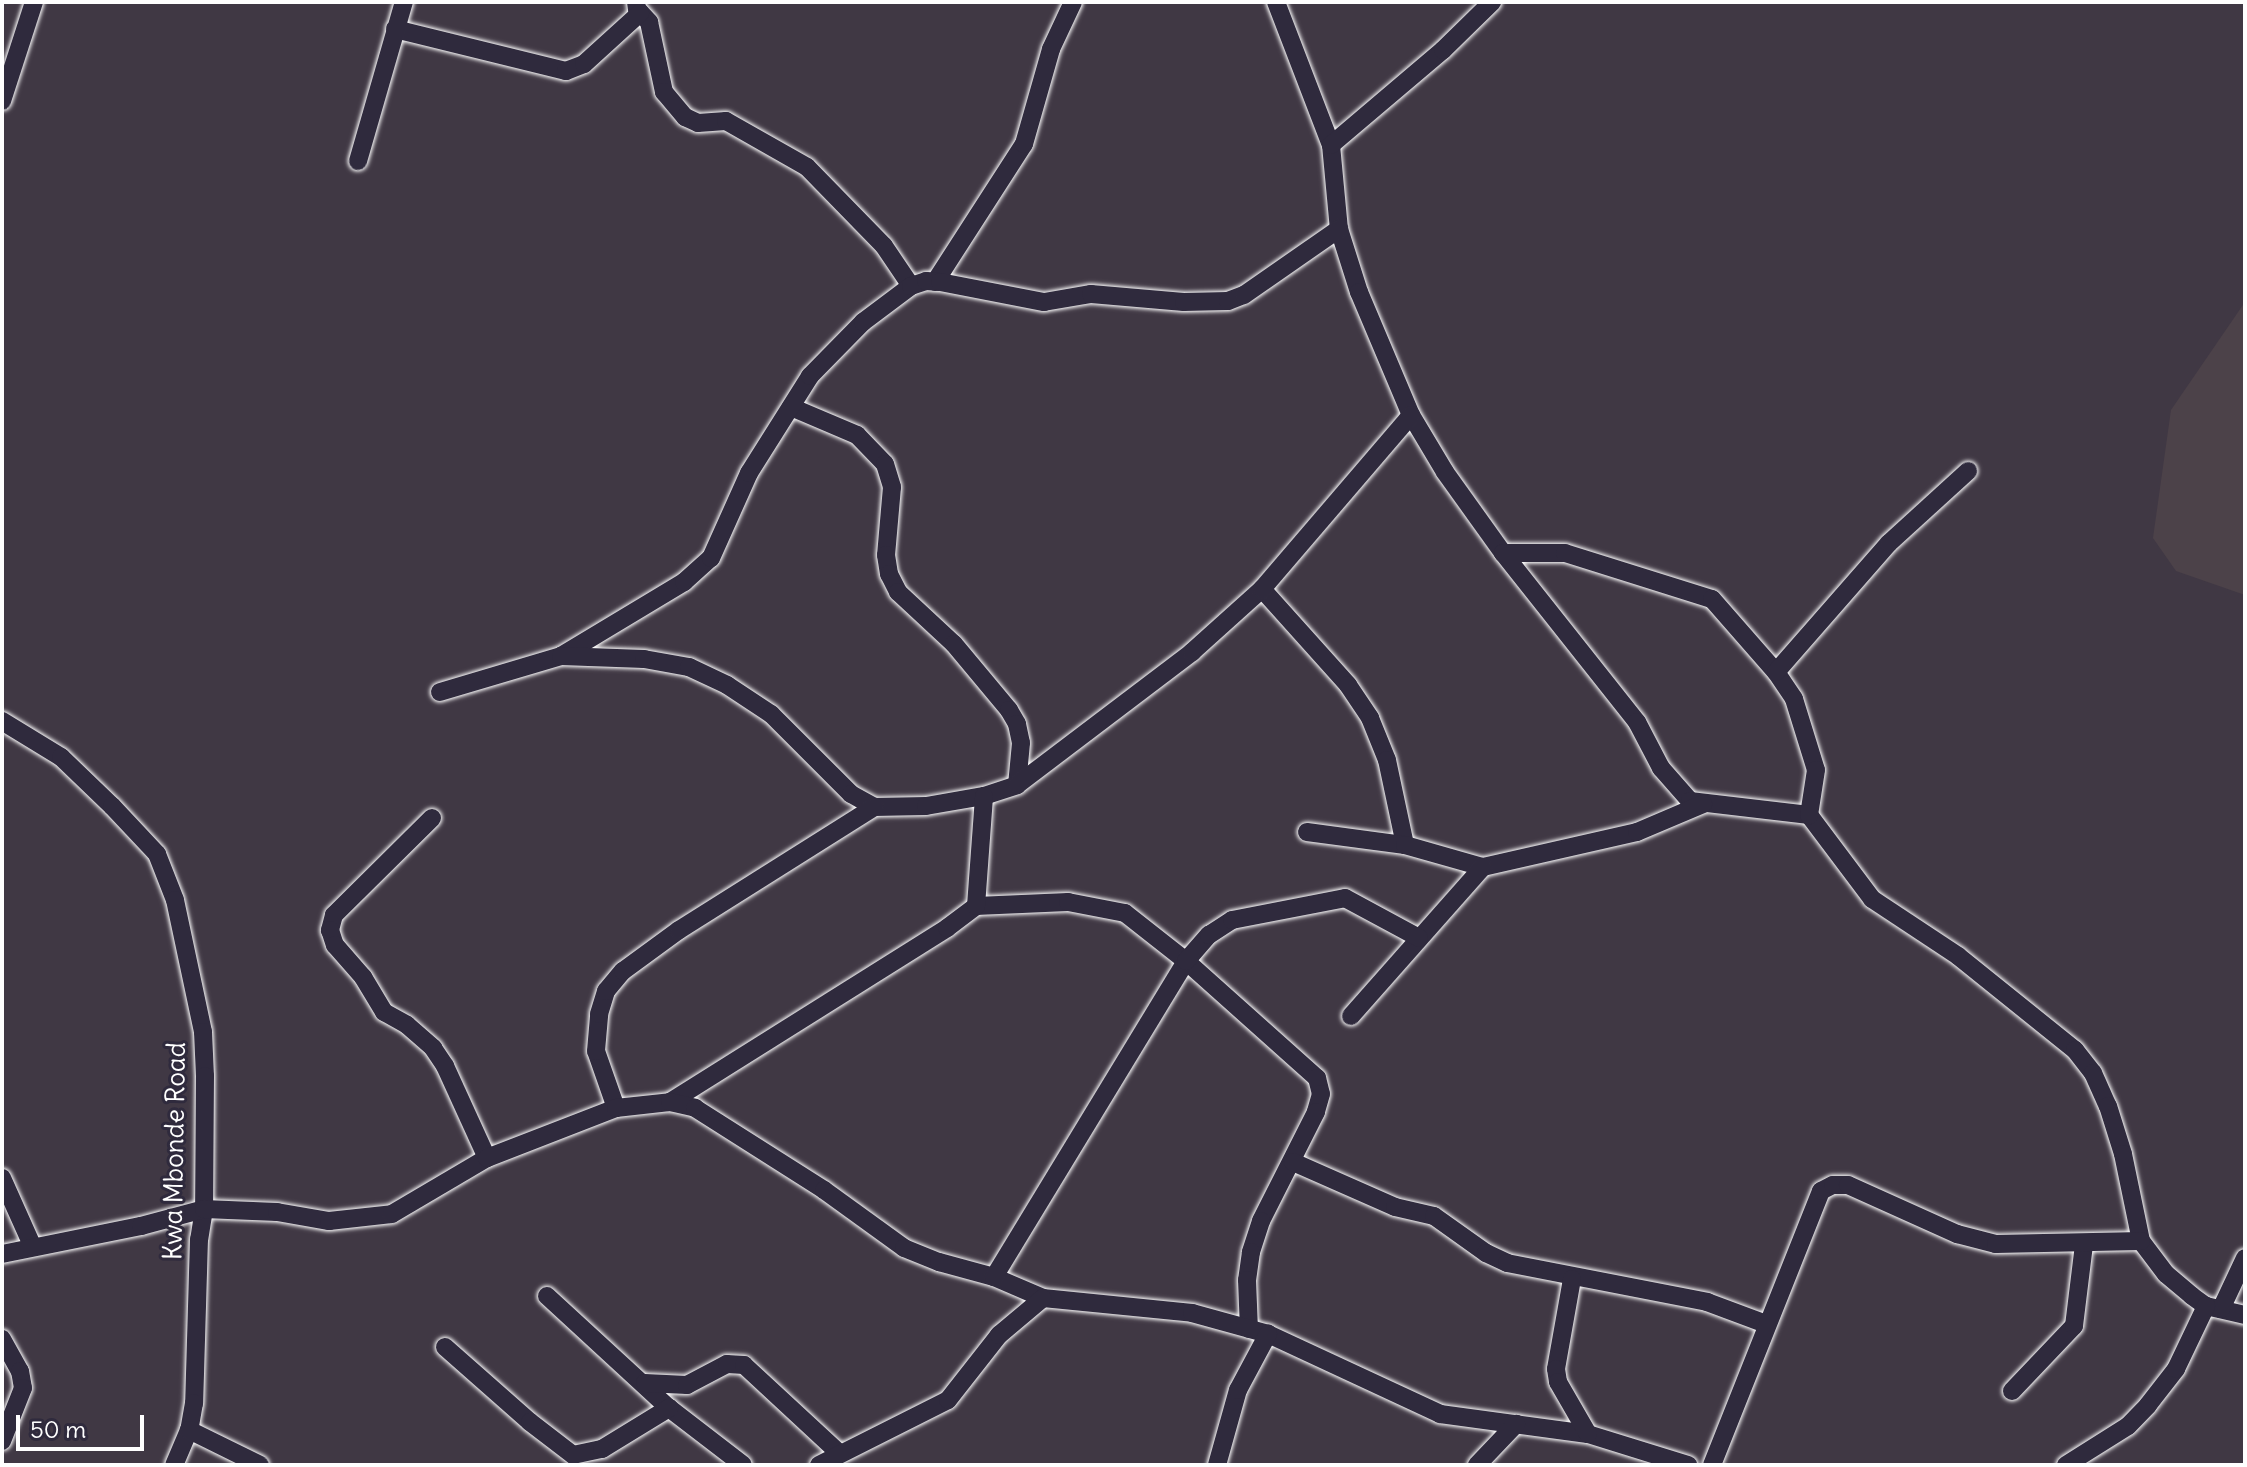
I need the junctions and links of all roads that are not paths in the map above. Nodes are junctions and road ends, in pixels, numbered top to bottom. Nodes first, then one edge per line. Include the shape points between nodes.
1 (34, 2) edge
2 (404, 2) edge
3 (1073, 2) edge
4 (1276, 2) edge
5 (1492, 2) edge
6 (638, 8) edge
7 (395, 29) junction
8 (2, 101) edge
9 (1331, 145) junction
10 (358, 161) dead end
11 (1339, 229) junction
12 (935, 282) junction
13 (911, 286) junction
14 (791, 407) junction
15 (1411, 415) junction
16 (1968, 471) dead end
17 (1503, 553) junction
18 (1262, 589) junction
19 (561, 656) junction
20 (1776, 672) junction
21 (440, 692) dead end
22 (2, 721) edge
23 (1017, 785) junction
24 (984, 796) junction
25 (1703, 804) junction
26 (874, 807) junction
27 (1809, 815) junction
28 (432, 818) dead end
29 (1307, 832) dead end
30 (1405, 845) junction
31 (1483, 867) junction
32 (976, 906) junction
33 (1419, 938) junction
34 (1186, 961) junction
35 (1351, 1016) dead end
36 (670, 1102) junction
37 (616, 1108) junction
38 (487, 1158) junction
39 (1293, 1162) junction
40 (2, 1178) edge
41 (204, 1209) junction
42 (2141, 1241) junction
43 (2084, 1244) junction
44 (32, 1245) junction
45 (2, 1254) edge
46 (2245, 1258) edge
47 (994, 1277) junction
48 (1572, 1279) junction
49 (547, 1296) dead end
50 (1043, 1298) junction
51 (2214, 1308) junction
52 (2245, 1315) edge
53 (1766, 1324) junction
54 (1249, 1329) junction
55 (1268, 1334) junction
56 (2, 1339) edge
57 (445, 1347) dead end
58 (645, 1383) junction
59 (2012, 1391) dead end
60 (669, 1408) junction
61 (1516, 1424) junction
62 (189, 1430) junction
63 (1588, 1434) junction
64 (2, 1441) edge
65 (839, 1453) junction
66 (174, 1465) edge
67 (260, 1465) edge
68 (743, 1465) edge
69 (819, 1465) edge
70 (1217, 1465) edge
71 (1477, 1465) edge
72 (1688, 1465) edge
73 (1712, 1465) edge
74 (2066, 1465) edge

1 - 8 street
2 - 7 street
3 - 12 street via 1051,49 1024,144
4 - 9 street
5 - 9 street
6 - 7 street via 584,64 566,71
6 - 13 street via 649,22 664,92 685,117 698,123 726,121 807,167 884,246
7 - 10 street
9 - 11 street
11 - 12 street via 1228,301 1091,294 1044,302
11 - 15 street via 1359,292
12 - 13 street
13 - 14 street via 863,322 810,376
14 - 19 street via 749,473 711,558 684,582
14 - 23 street via 857,435 885,464 892,487 889,574 898,592 954,644 1009,710 1021,743
15 - 17 street
15 - 18 street
16 - 20 street via 1889,543
17 - 20 street via 1565,553 1712,599
17 - 25 street via 1637,722 1677,790
18 - 23 street via 1192,652
18 - 30 street via 1348,685 1370,718 1387,760
19 - 21 street
19 - 26 street via 689,667 727,685 771,714 851,794
20 - 27 street via 1794,699 1810,743 1816,770
22 - 41 street, Kwa Mbonde Road via 61,757 138,833 165,870 203,1032
23 - 24 street
24 - 26 street via 926,806
24 - 32 street
25 - 27 street
25 - 31 street via 1637,832
26 - 37 street via 623,971 606,991 596,1051
27 - 42 street via 1872,899 1958,956 2036,1016 2084,1062 2108,1106
28 - 38 street via 334,915 330,930 335,945 384,1012 433,1048
29 - 30 street
30 - 31 street
31 - 33 street
32 - 34 street via 1068,902 1125,913
32 - 36 street
33 - 34 street via 1353,901 1335,898 1232,920 1209,935
33 - 35 street
34 - 39 street via 1317,1078 1321,1094
34 - 47 street
36 - 37 street
36 - 47 street via 695,1108 904,1248
37 - 38 street
38 - 41 street via 392,1214 329,1221
39 - 48 street via 1395,1207 1434,1216 1507,1263
39 - 54 street via 1261,1221 1251,1252
40 - 44 street
41 - 44 street
41 - 62 street, Kwa Mbonde Road
42 - 43 street
42 - 51 street via 2166,1274
43 - 53 street via 1996,1244 1957,1234 1848,1185 1833,1185 1821,1191
43 - 59 street via 2074,1326
44 - 45 street
46 - 51 street
47 - 50 street
48 - 53 street via 1707,1302
48 - 63 street via 1556,1369
49 - 58 street
50 - 54 street via 1192,1313
50 - 65 street via 999,1335 948,1400
51 - 52 street
51 - 74 street via 2148,1405 2128,1426
53 - 73 street
54 - 55 street
55 - 61 street via 1419,1407 1464,1419
55 - 70 street via 1238,1390
56 - 64 street via 23,1388
57 - 60 street via 573,1455 602,1449
58 - 60 street
58 - 65 street via 687,1385 727,1364 744,1365
60 - 68 street
61 - 63 street
61 - 71 street
62 - 66 street, Kwa Mbonde Road
62 - 67 street
63 - 72 street
65 - 69 street

